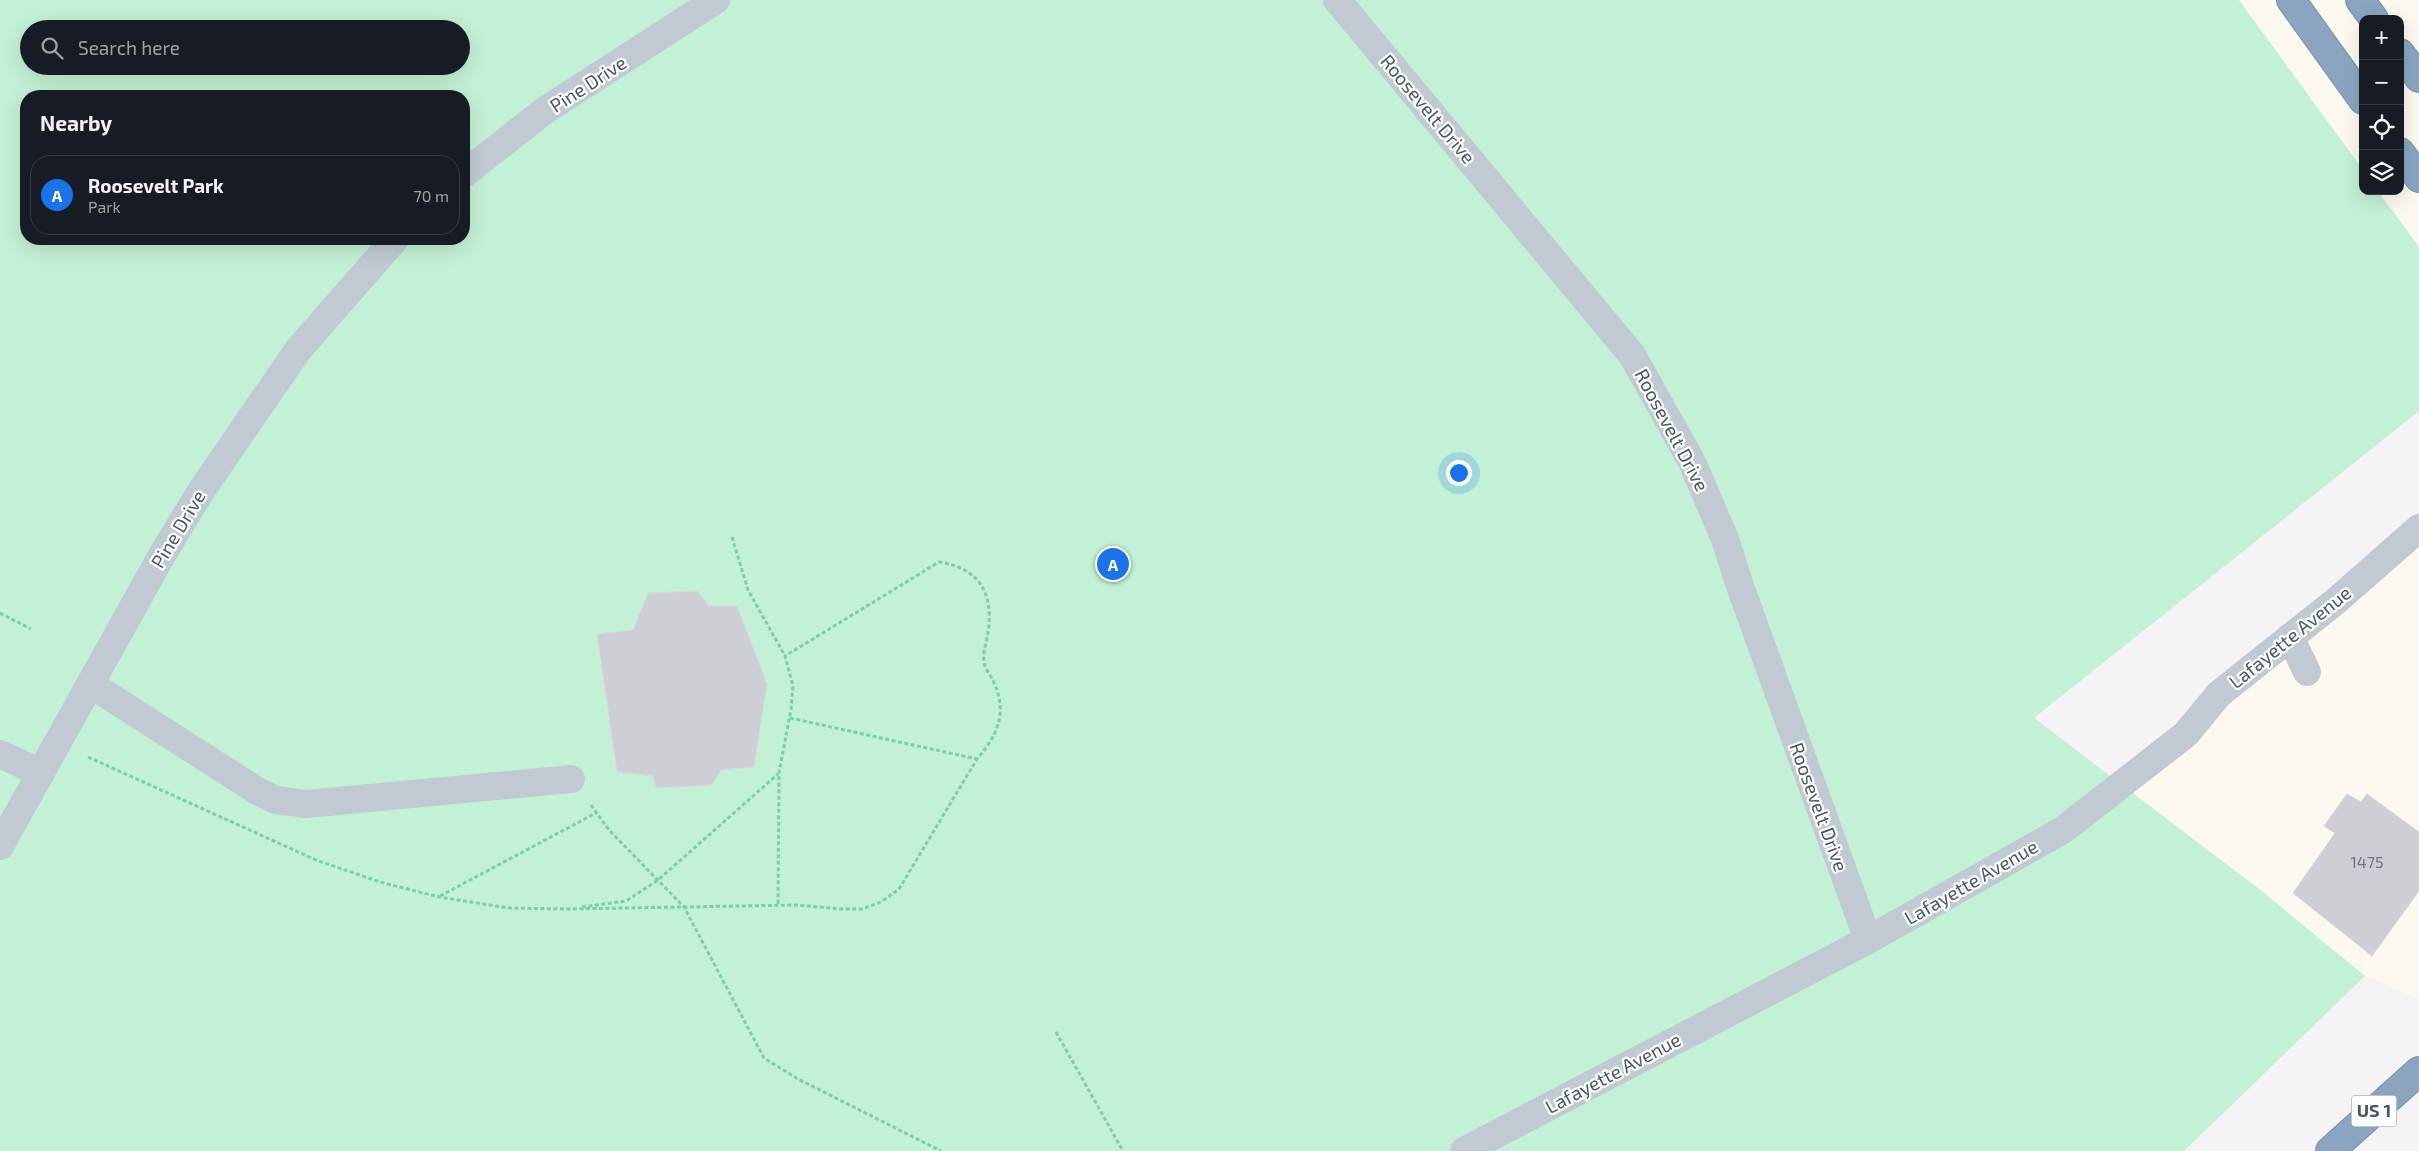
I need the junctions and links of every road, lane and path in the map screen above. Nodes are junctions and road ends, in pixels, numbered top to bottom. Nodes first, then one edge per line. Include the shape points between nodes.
1 (728, 0) edge
2 (1321, 0) edge
3 (1337, 0) edge
4 (2291, 0) edge
5 (2360, 0) edge
6 (708, 6) edge
7 (2371, 15) edge
8 (1356, 23) junction
9 (2404, 58) edge
10 (2419, 78) edge
11 (2359, 94) edge
12 (2404, 157) edge
13 (470, 169) edge
14 (2419, 178) edge
15 (390, 245) edge
16 (2419, 528) edge
17 (732, 537) dead end
18 (0, 613) edge
19 (30, 629) dead end
20 (2290, 638) junction
21 (785, 656) junction
22 (2307, 672) dead end
23 (90, 684) junction
24 (790, 718) junction
25 (57, 743) junction
26 (0, 754) edge
27 (977, 759) junction
28 (41, 773) junction
29 (779, 774) junction
30 (571, 779) joint
31 (596, 813) junction
32 (0, 846) edge
33 (658, 880) junction
34 (439, 897) junction
35 (778, 905) junction
36 (684, 907) junction
37 (568, 910) junction
38 (1868, 940) junction
39 (1056, 1032) dead end
40 (2419, 1071) edge
41 (941, 1151) edge
42 (1123, 1151) edge
43 (1464, 1151) edge
44 (2330, 1151) edge

1 - 6 street, Pine Drive
2 - 8 street
3 - 8 street, Roosevelt Drive
4 - 11 highway
5 - 7 highway
6 - 13 street, Pine Drive via 544,111
8 - 38 street, Roosevelt Drive via 1632,355 1671,421 1725,539
9 - 10 highway
12 - 14 highway
15 - 23 street, Pine Drive via 298,350 247,421 162,555
16 - 20 street, Lafayette Avenue
17 - 21 path via 748,590
18 - 19 path
20 - 22 street
20 - 38 street, Lafayette Avenue via 2219,694 2191,744 2063,830
21 - 24 path via 793,686
21 - 27 path via 939,562 957,565 972,574 985,590 990,608 984,648 985,666 1001,702 1001,719 992,742
23 - 25 street, Pine Drive
23 - 30 street via 276,800 306,804
24 - 27 path
24 - 29 path
25 - 28 street, Pine Drive
25 - 34 path via 316,860 380,882
26 - 28 street
27 - 35 path via 899,889 881,902 862,909
28 - 32 street, Pine Drive
29 - 33 path
29 - 35 path
30 - 31 path
31 - 33 path
31 - 34 path
33 - 36 path
33 - 37 path via 626,901
34 - 37 path via 509,908
35 - 36 path
36 - 37 path
36 - 41 path via 764,1058 798,1079
38 - 43 street, Lafayette Avenue
39 - 42 path
40 - 44 highway, US 1

